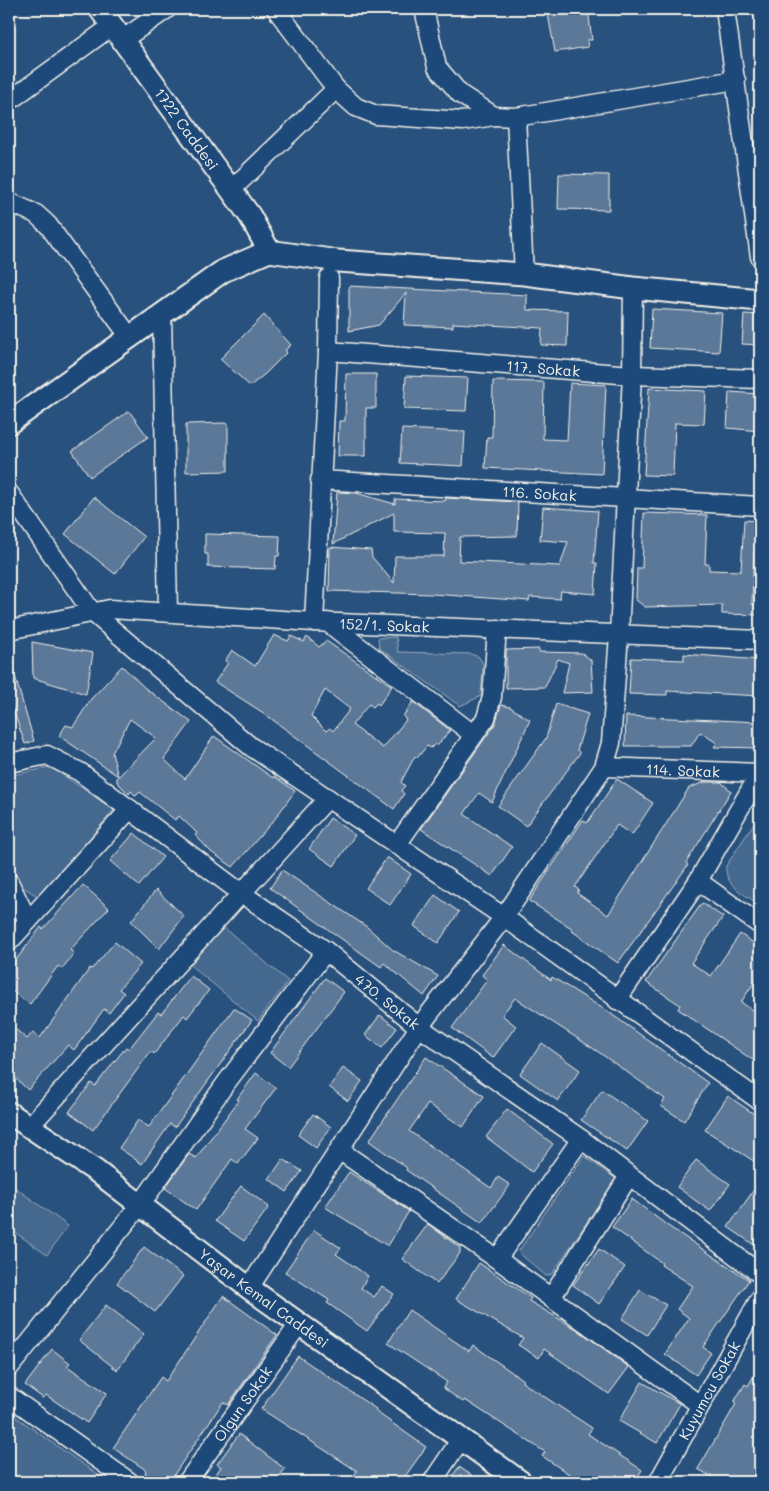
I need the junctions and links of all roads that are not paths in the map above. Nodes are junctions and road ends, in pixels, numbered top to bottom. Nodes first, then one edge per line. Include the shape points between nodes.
1 (166, 9) edge
2 (276, 9) edge
3 (424, 9) edge
4 (725, 9) edge
5 (108, 19) edge
6 (736, 80) junction
7 (336, 89) junction
8 (9, 101) edge
9 (494, 116) junction
10 (516, 117) junction
11 (231, 190) junction
12 (9, 202) edge
13 (270, 251) junction
14 (760, 257) edge
15 (524, 274) junction
16 (329, 278) dead end
17 (633, 288) junction
18 (760, 300) edge
19 (162, 314) junction
20 (129, 336) junction
21 (328, 351) junction
22 (632, 375) junction
23 (760, 379) edge
24 (9, 423) edge
25 (320, 480) junction
26 (9, 493) edge
27 (624, 499) junction
28 (760, 506) edge
29 (92, 612) junction
30 (168, 612) junction
31 (320, 622) junction
32 (497, 629) junction
33 (9, 630) edge
34 (619, 635) junction
35 (760, 640) edge
36 (474, 735) junction
37 (9, 763) edge
38 (604, 767) junction
39 (760, 773) edge
40 (328, 798) junction
41 (130, 809) junction
42 (398, 844) junction
43 (9, 882) edge
44 (698, 882) junction
45 (241, 893) junction
46 (504, 917) junction
47 (28, 921) junction
48 (760, 925) edge
49 (9, 942) edge
50 (326, 951) junction
51 (617, 1000) junction
52 (419, 1027) junction
53 (760, 1101) edge
54 (9, 1113) edge
55 (28, 1128) junction
56 (581, 1139) junction
57 (339, 1150) junction
58 (629, 1176) junction
59 (141, 1204) junction
60 (497, 1259) junction
61 (760, 1274) edge
62 (249, 1288) junction
63 (551, 1298) junction
64 (760, 1298) edge
65 (299, 1324) junction
66 (9, 1368) edge
67 (9, 1396) edge
68 (700, 1405) junction
69 (461, 1439) junction
70 (130, 1482) edge
71 (187, 1482) edge
72 (432, 1482) edge
73 (521, 1482) edge
74 (658, 1482) edge

1 - 5 street
2 - 7 street
3 - 9 street via 437,67 460,94
4 - 6 street
5 - 8 street
5 - 11 street, 1722 Caddesi
6 - 10 street
6 - 14 street
7 - 9 street via 356,107 376,115 463,121
7 - 11 street
9 - 10 street
10 - 15 street
11 - 13 street, 1722 Caddesi
12 - 20 street via 36,214 48,225
13 - 15 street via 338,261
13 - 19 street via 223,271
15 - 17 street
16 - 21 street
17 - 18 street
17 - 22 street
19 - 20 street
19 - 30 street
20 - 24 street
21 - 22 street, 117. Sokak
21 - 25 street
22 - 23 street, 117. Sokak
22 - 27 street
25 - 27 street, 116. Sokak
25 - 31 street
26 - 29 street
27 - 28 street, 116. Sokak
27 - 34 street
29 - 30 street, 152/1. Sokak
29 - 33 street, 152/1. Sokak
29 - 40 street via 250,746
30 - 31 street, 152/1. Sokak
31 - 32 street, 152/1. Sokak
31 - 36 street
32 - 34 street, 152/1. Sokak
32 - 36 street via 492,697 486,718
34 - 35 street, 152/1. Sokak
34 - 38 street via 611,743
36 - 42 street
37 - 41 street, 470. Sokak via 47,754 80,772
38 - 39 street, 114. Sokak
38 - 46 street
39 - 44 street
40 - 42 street
40 - 45 street
41 - 45 street, 470. Sokak
41 - 47 street
42 - 46 street
43 - 47 street
44 - 48 street
44 - 51 street
45 - 50 street, 470. Sokak
45 - 55 street
46 - 51 street
46 - 52 street
47 - 49 street
50 - 52 street, 470. Sokak
50 - 59 street via 226,1083
51 - 53 street
52 - 56 street, 470. Sokak
52 - 57 street
54 - 55 street, Yaşar Kemal Caddesi
55 - 59 street, Yaşar Kemal Caddesi
56 - 58 street, 470. Sokak
56 - 60 street
57 - 60 street
57 - 62 street
58 - 61 street, 470. Sokak
58 - 63 street
59 - 62 street, Yaşar Kemal Caddesi
59 - 66 street
60 - 63 street
62 - 65 street, Yaşar Kemal Caddesi
63 - 68 street
64 - 68 street, Kuyumcu Sokak
65 - 69 street, Yaşar Kemal Caddesi
65 - 71 street, Olgun Sokak
67 - 70 street
68 - 74 street, Kuyumcu Sokak
69 - 72 street
69 - 73 street, Yaşar Kemal Caddesi

